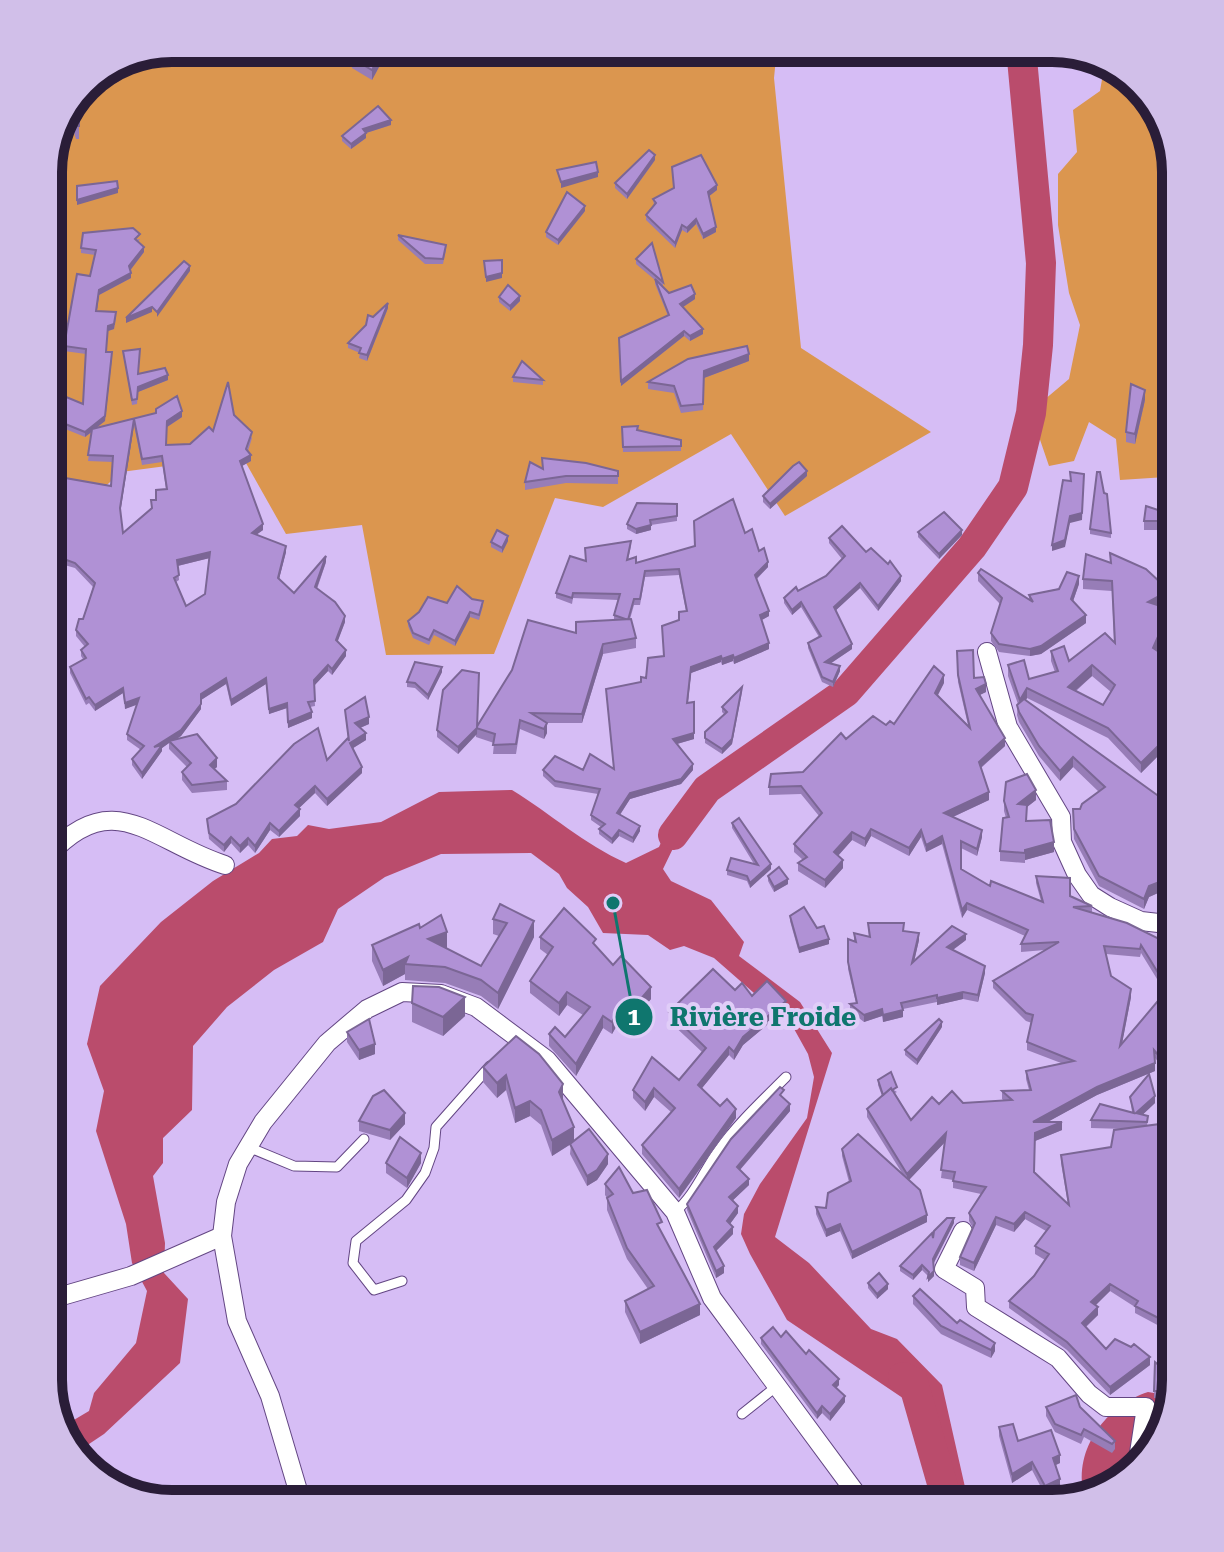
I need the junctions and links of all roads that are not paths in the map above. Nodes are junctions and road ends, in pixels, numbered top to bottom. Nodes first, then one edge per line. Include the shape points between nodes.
1 (987, 652) dead end
2 (62, 841) edge
3 (225, 865) dead end
4 (1162, 923) edge
5 (495, 1061) edge
6 (786, 1077) dead end
7 (364, 1139) dead end
8 (248, 1147) junction
9 (675, 1212) junction
10 (963, 1231) dead end
11 (222, 1236) junction
12 (402, 1281) dead end
13 (62, 1292) edge
14 (777, 1386) junction
15 (742, 1414) dead end
16 (1140, 1445) edge
17 (298, 1490) edge
18 (854, 1490) edge

1 - 4 street via 1008,727 1061,817 1062,842 1077,875 1091,895 1110,907 1141,921
2 - 3 street via 108,818 135,823
5 - 12 lane via 436,1127 425,1173 406,1200 356,1241 353,1263 374,1290
6 - 9 lane via 735,1129 690,1199
7 - 8 lane via 337,1167 294,1166
8 - 9 street via 327,1043 367,1009 402,992 441,994 476,1007 513,1044 547,1060
8 - 11 street via 226,1202
9 - 14 street via 712,1298
10 - 16 street via 944,1269 975,1288 976,1307 1058,1358 1106,1407 1146,1407
11 - 13 street via 131,1276
11 - 17 street via 237,1321 270,1396
14 - 15 lane
14 - 18 street

